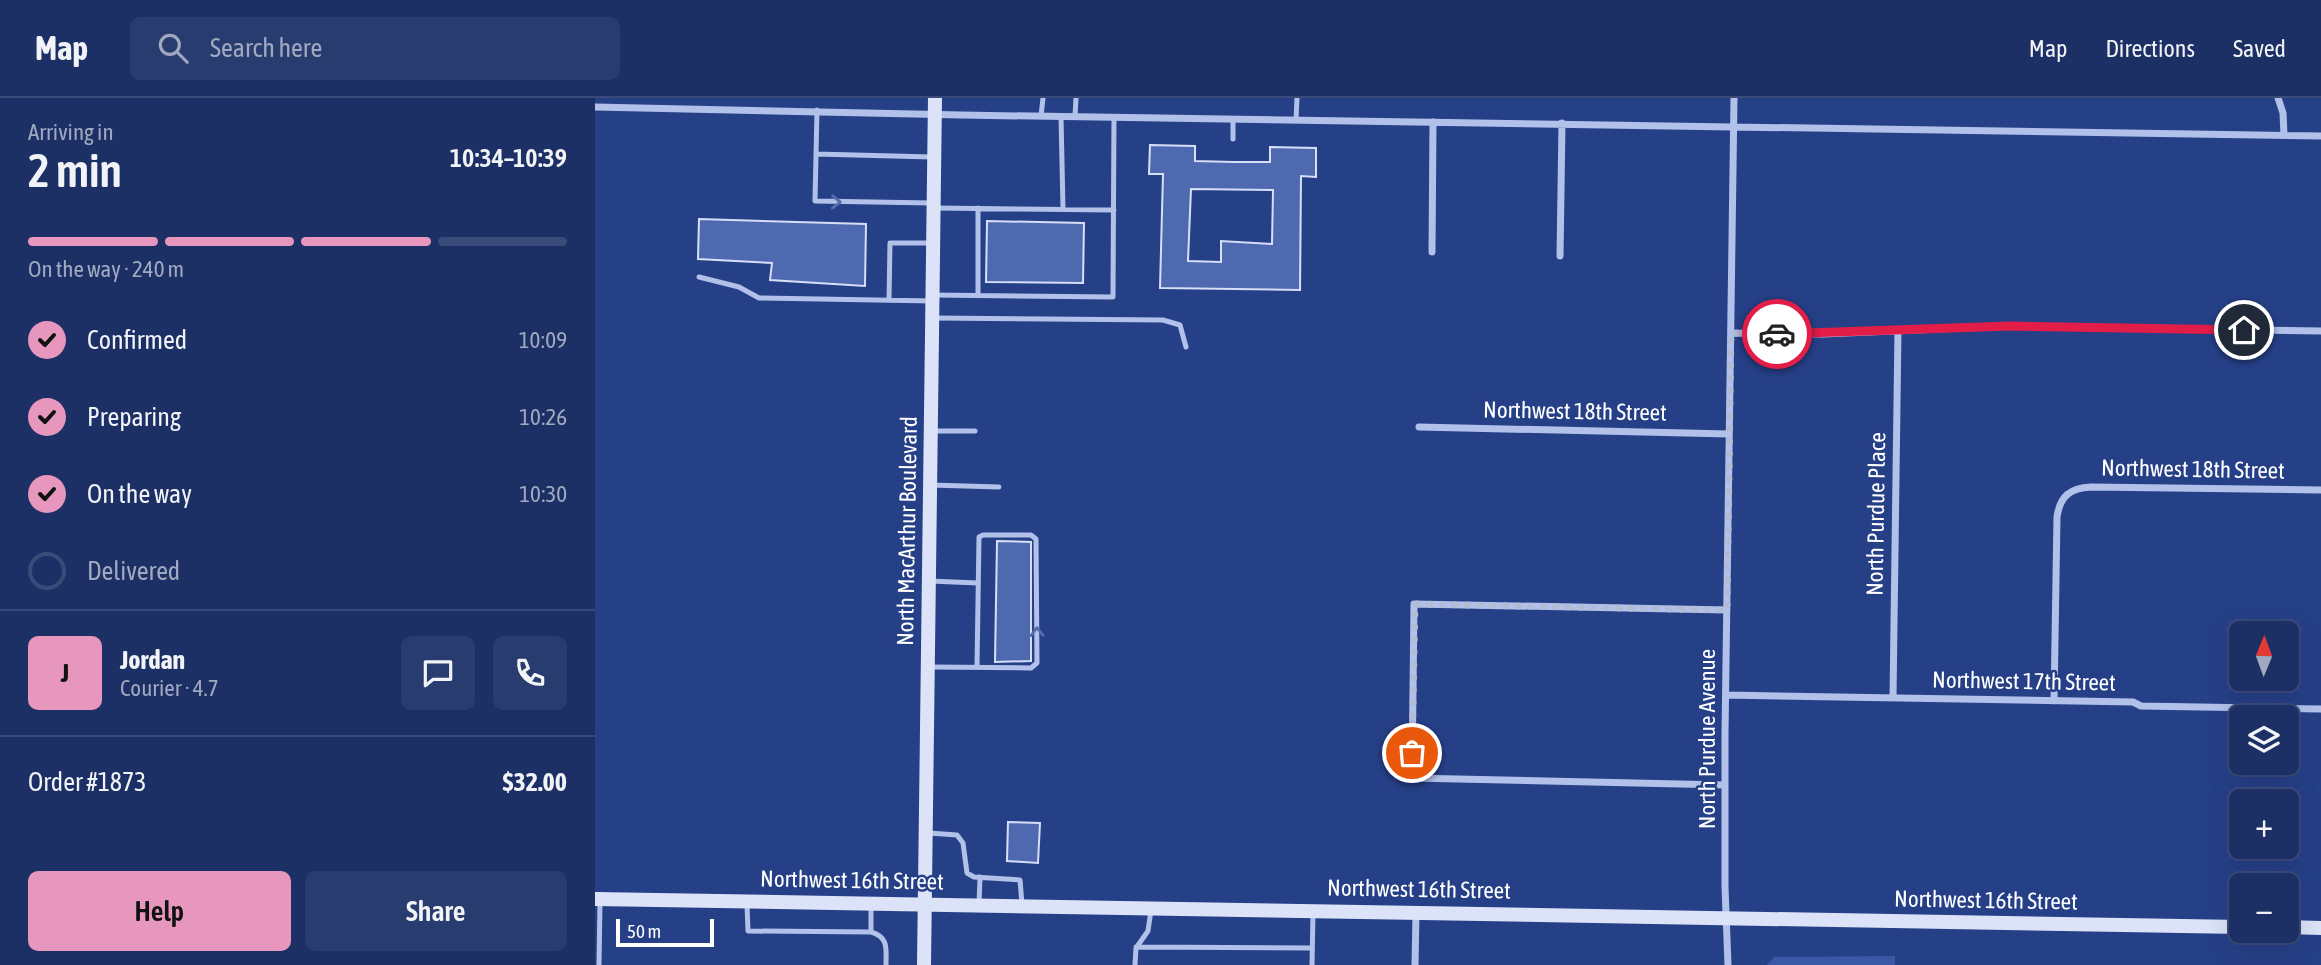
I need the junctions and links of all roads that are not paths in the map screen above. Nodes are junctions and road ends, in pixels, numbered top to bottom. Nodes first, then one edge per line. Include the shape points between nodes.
1 (935, 98) edge
2 (1043, 98) edge
3 (1076, 98) edge
4 (1297, 98) edge
5 (1734, 98) edge
6 (2278, 98) edge
7 (595, 107) edge
8 (817, 110) junction
9 (935, 114) junction
10 (1041, 116) junction
11 (1061, 116) junction
12 (1075, 116) junction
13 (1114, 117) junction
14 (1233, 119) junction
15 (1296, 120) junction
16 (1433, 122) junction
17 (1562, 123) junction
18 (1734, 127) junction
19 (2284, 135) junction
20 (2321, 136) edge
21 (1233, 139) dead end
22 (817, 154) junction
23 (935, 157) junction
24 (934, 205) junction
25 (978, 208) junction
26 (1063, 209) junction
27 (1114, 210) junction
28 (933, 243) junction
29 (1431, 252) dead end
30 (1560, 256) dead end
31 (699, 277) dead end
32 (978, 295) junction
33 (933, 298) junction
34 (889, 300) junction
35 (933, 318) junction
36 (1898, 330) junction
37 (2321, 331) edge
38 (1731, 333) junction
39 (1187, 346) dead end
40 (1419, 427) dead end
41 (931, 431) junction
42 (975, 431) dead end
43 (1729, 434) junction
44 (930, 485) junction
45 (999, 487) dead end
46 (2321, 491) edge
47 (929, 581) junction
48 (978, 583) junction
49 (1727, 610) junction
50 (928, 667) junction
51 (977, 667) junction
52 (1725, 695) junction
53 (1893, 698) junction
54 (2053, 701) junction
55 (2321, 709) edge
56 (1725, 785) junction
57 (926, 833) junction
58 (980, 877) junction
59 (598, 899) edge
60 (747, 901) junction
61 (871, 904) junction
62 (925, 905) junction
63 (979, 905) junction
64 (1023, 906) junction
65 (1151, 908) junction
66 (1313, 910) junction
67 (1416, 912) junction
68 (1727, 918) junction
69 (2229, 927) edge
70 (2299, 927) edge
71 (2321, 928) edge
72 (871, 932) junction
73 (1136, 947) junction
74 (1312, 948) junction
75 (599, 965) edge
76 (886, 965) edge
77 (924, 965) edge
78 (1135, 965) edge
79 (1312, 965) edge
80 (1415, 965) edge
81 (1728, 965) edge

1 - 9 street, North MacArthur Boulevard
2 - 10 lane
3 - 12 lane
4 - 15 lane
5 - 18 street, North Purdue Avenue
6 - 19 street
7 - 8 street
8 - 9 street
8 - 22 lane
9 - 10 street
9 - 23 street, North MacArthur Boulevard
10 - 11 street
11 - 12 street
11 - 26 lane
12 - 13 street
13 - 14 street
13 - 27 lane
14 - 15 street
14 - 21 lane
15 - 16 street
16 - 17 street
16 - 29 street
17 - 18 street
17 - 30 street
18 - 19 street
18 - 38 street, North Purdue Avenue
19 - 20 street
22 - 23 lane
22 -> 24 lane via 815,201
23 - 24 street, North MacArthur Boulevard
24 - 25 lane
24 - 28 street, North MacArthur Boulevard
25 - 26 lane
25 - 32 lane
26 - 27 lane
27 - 32 lane via 1113,297
28 - 33 street, North MacArthur Boulevard
28 - 34 lane via 890,243
31 - 34 lane via 739,287 759,298
32 - 33 lane
33 - 34 lane
33 - 35 street, North MacArthur Boulevard
35 - 39 lane via 1163,320 1180,325
35 - 41 street, North MacArthur Boulevard
36 - 37 street via 2019,326
36 - 38 street
36 - 53 street, North Purdue Place
38 - 43 street, North Purdue Avenue
40 - 43 street, Northwest 18th Street
41 - 42 lane
41 - 44 street, North MacArthur Boulevard
43 - 49 street, North Purdue Avenue
44 - 45 lane
44 - 47 street, North MacArthur Boulevard
46 - 54 street, Northwest 18th Street via 2091,487 2066,494 2057,517
47 - 48 lane
47 - 50 street, North MacArthur Boulevard
48 - 51 lane
51 -> 48 lane via 1031,668 1037,663 1036,539 1031,535 979,537
49 - 52 street, North Purdue Avenue
49 - 56 street via 1415,604 1412,778
50 - 51 lane
50 - 57 street, North MacArthur Boulevard
52 - 53 street, Northwest 17th Street
52 - 56 street, North Purdue Avenue
53 - 54 street, Northwest 17th Street
54 - 55 street, Northwest 17th Street
56 - 68 street, North Purdue Avenue
57 - 58 lane via 957,835 964,843 967,873
57 - 62 street, North MacArthur Boulevard
58 - 63 lane
58 - 64 lane via 1020,880
59 - 60 street, Northwest 16th Street
59 - 75 lane
60 - 61 street, Northwest 16th Street
60 - 72 lane via 748,931
61 - 62 street, Northwest 16th Street
61 - 72 lane
62 - 63 street, Northwest 16th Street
62 - 77 street, North MacArthur Boulevard
63 - 64 street, Northwest 16th Street
64 - 65 street, Northwest 16th Street
65 - 66 street, Northwest 16th Street
65 - 73 lane via 1148,931
66 - 67 street, Northwest 16th Street
66 - 74 lane
67 - 68 street, Northwest 16th Street
67 - 80 street
68 - 69 street, Northwest 16th Street
68 - 81 street, North Purdue Avenue
70 - 71 street
72 - 76 lane via 886,942
73 - 74 lane
73 - 78 lane
74 - 79 lane

